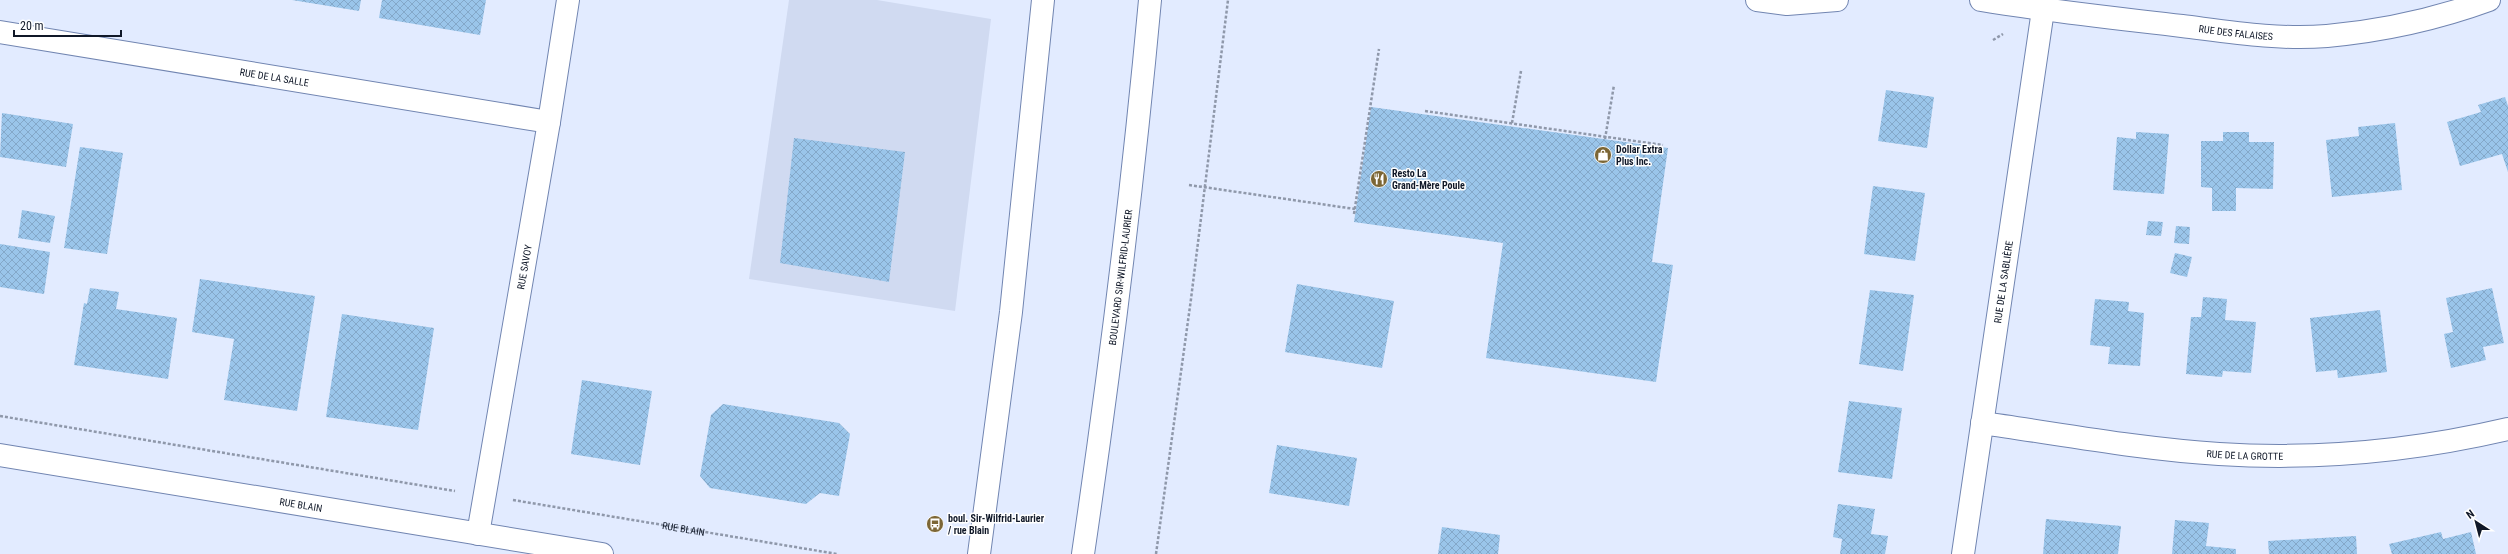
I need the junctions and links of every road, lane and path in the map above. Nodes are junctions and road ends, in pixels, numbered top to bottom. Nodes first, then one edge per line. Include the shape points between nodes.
1 (568, 0) edge
2 (1044, 0) edge
3 (1150, 0) edge
4 (1228, 0) edge
5 (1756, 0) edge
6 (1837, 0) edge
7 (1980, 0) edge
8 (2489, 0) edge
9 (2042, 10) junction
10 (0, 32) edge
11 (1379, 49) dead end
12 (1521, 71) dead end
13 (1614, 85) dead end
14 (1425, 111) dead end
15 (549, 122) junction
16 (1512, 123) junction
17 (1605, 138) junction
18 (1663, 145) dead end
19 (1189, 185) dead end
20 (1205, 187) junction
21 (1355, 210) junction
22 (1354, 214) dead end
23 (0, 416) edge
24 (1982, 423) junction
25 (2508, 430) edge
26 (0, 455) edge
27 (441, 488) dead end
28 (530, 503) dead end
29 (478, 534) junction
30 (602, 554) edge
31 (836, 554) edge
32 (979, 554) edge
33 (1083, 554) edge
34 (1156, 554) edge
35 (1963, 554) edge

1 - 15 street, RUE SAVOY
2 - 32 street via 1011,312
3 - 33 street, BOULEVARD SIR-WILFRID-LAURIER via 1108,386
4 - 20 path
5 - 6 street via 1787,4
7 - 9 street, RUE DES FALAISES
8 - 9 street, RUE DES FALAISES via 2438,16 2386,28 2326,36 2271,37
9 - 24 street, RUE DE LA SABLIÈRE
10 - 15 street, RUE DE LA SALLE
11 - 21 path
12 - 16 path
13 - 17 path
14 - 16 path
15 - 29 street, RUE SAVOY
16 - 17 path
17 - 18 path
19 - 20 path
20 - 21 path
20 - 34 path
21 - 22 path
23 - 27 path
24 - 25 street, RUE DE LA GROTTE via 2190,452 2261,455 2384,450
24 - 35 street, RUE DE LA SABLIÈRE
26 - 29 street, RUE BLAIN
28 - 31 path, RUE BLAIN
29 - 30 street, RUE BLAIN

